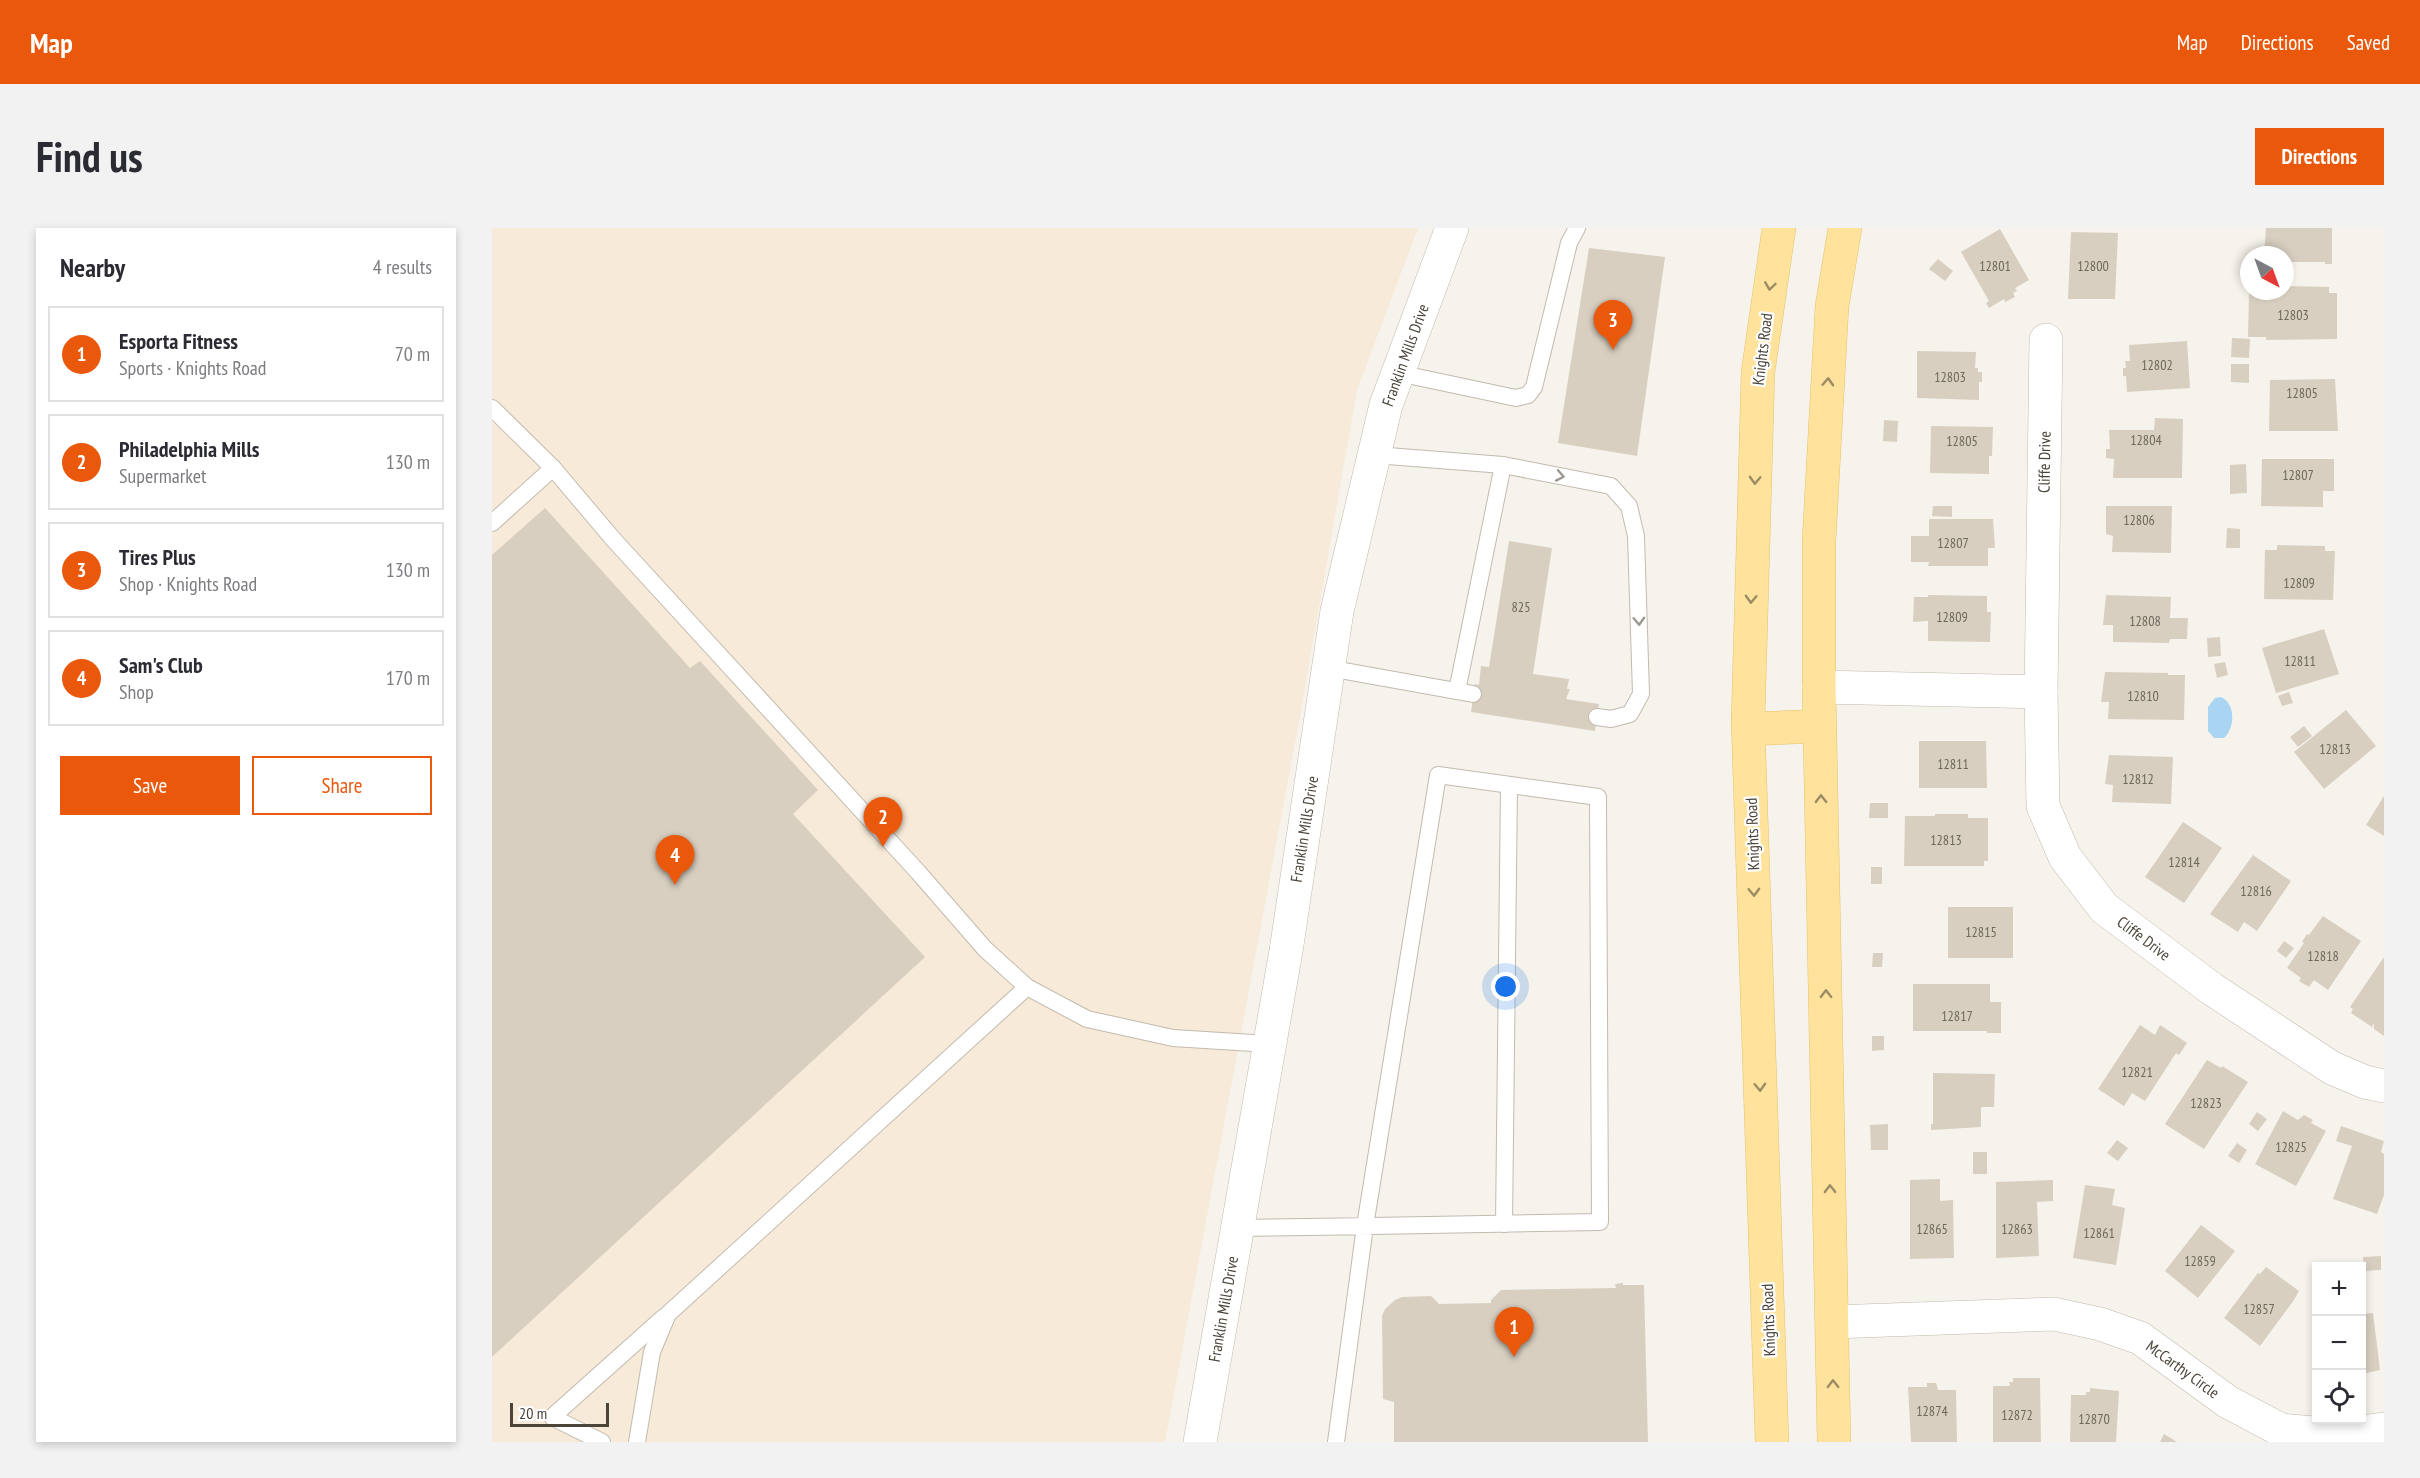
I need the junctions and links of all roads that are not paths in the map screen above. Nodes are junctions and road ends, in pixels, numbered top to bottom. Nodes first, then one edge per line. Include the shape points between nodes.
1 (1577, 228) edge
2 (1779, 228) edge
3 (1845, 228) edge
4 (1448, 230) edge
5 (2046, 340) dead end
6 (1398, 373) junction
7 (492, 408) edge
8 (1375, 455) junction
9 (1503, 465) junction
10 (553, 468) junction
11 (492, 523) edge
12 (1328, 668) junction
13 (1819, 687) junction
14 (2041, 692) junction
15 (1597, 717) dead end
16 (1820, 726) junction
17 (1748, 729) junction
18 (1509, 785) junction
19 (1027, 987) junction
20 (1269, 1044) junction
21 (2384, 1086) edge
22 (1504, 1224) junction
23 (1365, 1226) junction
24 (1237, 1228) junction
25 (668, 1314) junction
26 (1833, 1322) junction
27 (2384, 1430) edge
28 (602, 1442) edge
29 (637, 1442) edge
30 (1200, 1442) edge
31 (1336, 1442) edge
32 (1772, 1442) edge
33 (1834, 1442) edge

1 - 6 lane via 1569,243 1534,387 1528,395 1516,398
2 -> 17 main road, Knights Road via 1758,372
13 -> 3 main road via 1818,541 1832,306
4 - 6 street, Franklin Mills Drive
5 - 14 street, Cliffe Drive
6 - 8 street, Franklin Mills Drive
7 - 10 lane
8 - 9 lane
8 - 12 street, Franklin Mills Drive via 1337,611
9 - 12 lane via 1465,693
9 -> 15 lane via 1611,486 1629,506 1636,536 1641,694 1630,714 1611,719
10 - 11 lane
10 - 19 lane via 985,949
12 - 20 street, Franklin Mills Drive
13 - 14 street
13 - 16 main road
14 - 21 street, Cliffe Drive via 2043,806 2065,857 2104,908 2212,989 2332,1068
16 - 17 main road
26 -> 16 main road
17 -> 32 main road, Knights Road
18 - 22 lane
18 - 22 lane via 1598,798 1600,1222
18 - 23 lane via 1438,775
19 - 20 lane via 1087,1019 1173,1038
19 - 25 lane
20 - 24 street, Franklin Mills Drive
22 - 23 lane
23 - 24 lane
23 - 31 lane
24 - 30 street, Franklin Mills Drive
25 - 28 lane via 552,1418
25 - 29 lane via 652,1352
26 - 27 street, McCarthy Circle via 2054,1314 2100,1323 2140,1338 2228,1402 2281,1430 2337,1435
33 -> 26 main road

